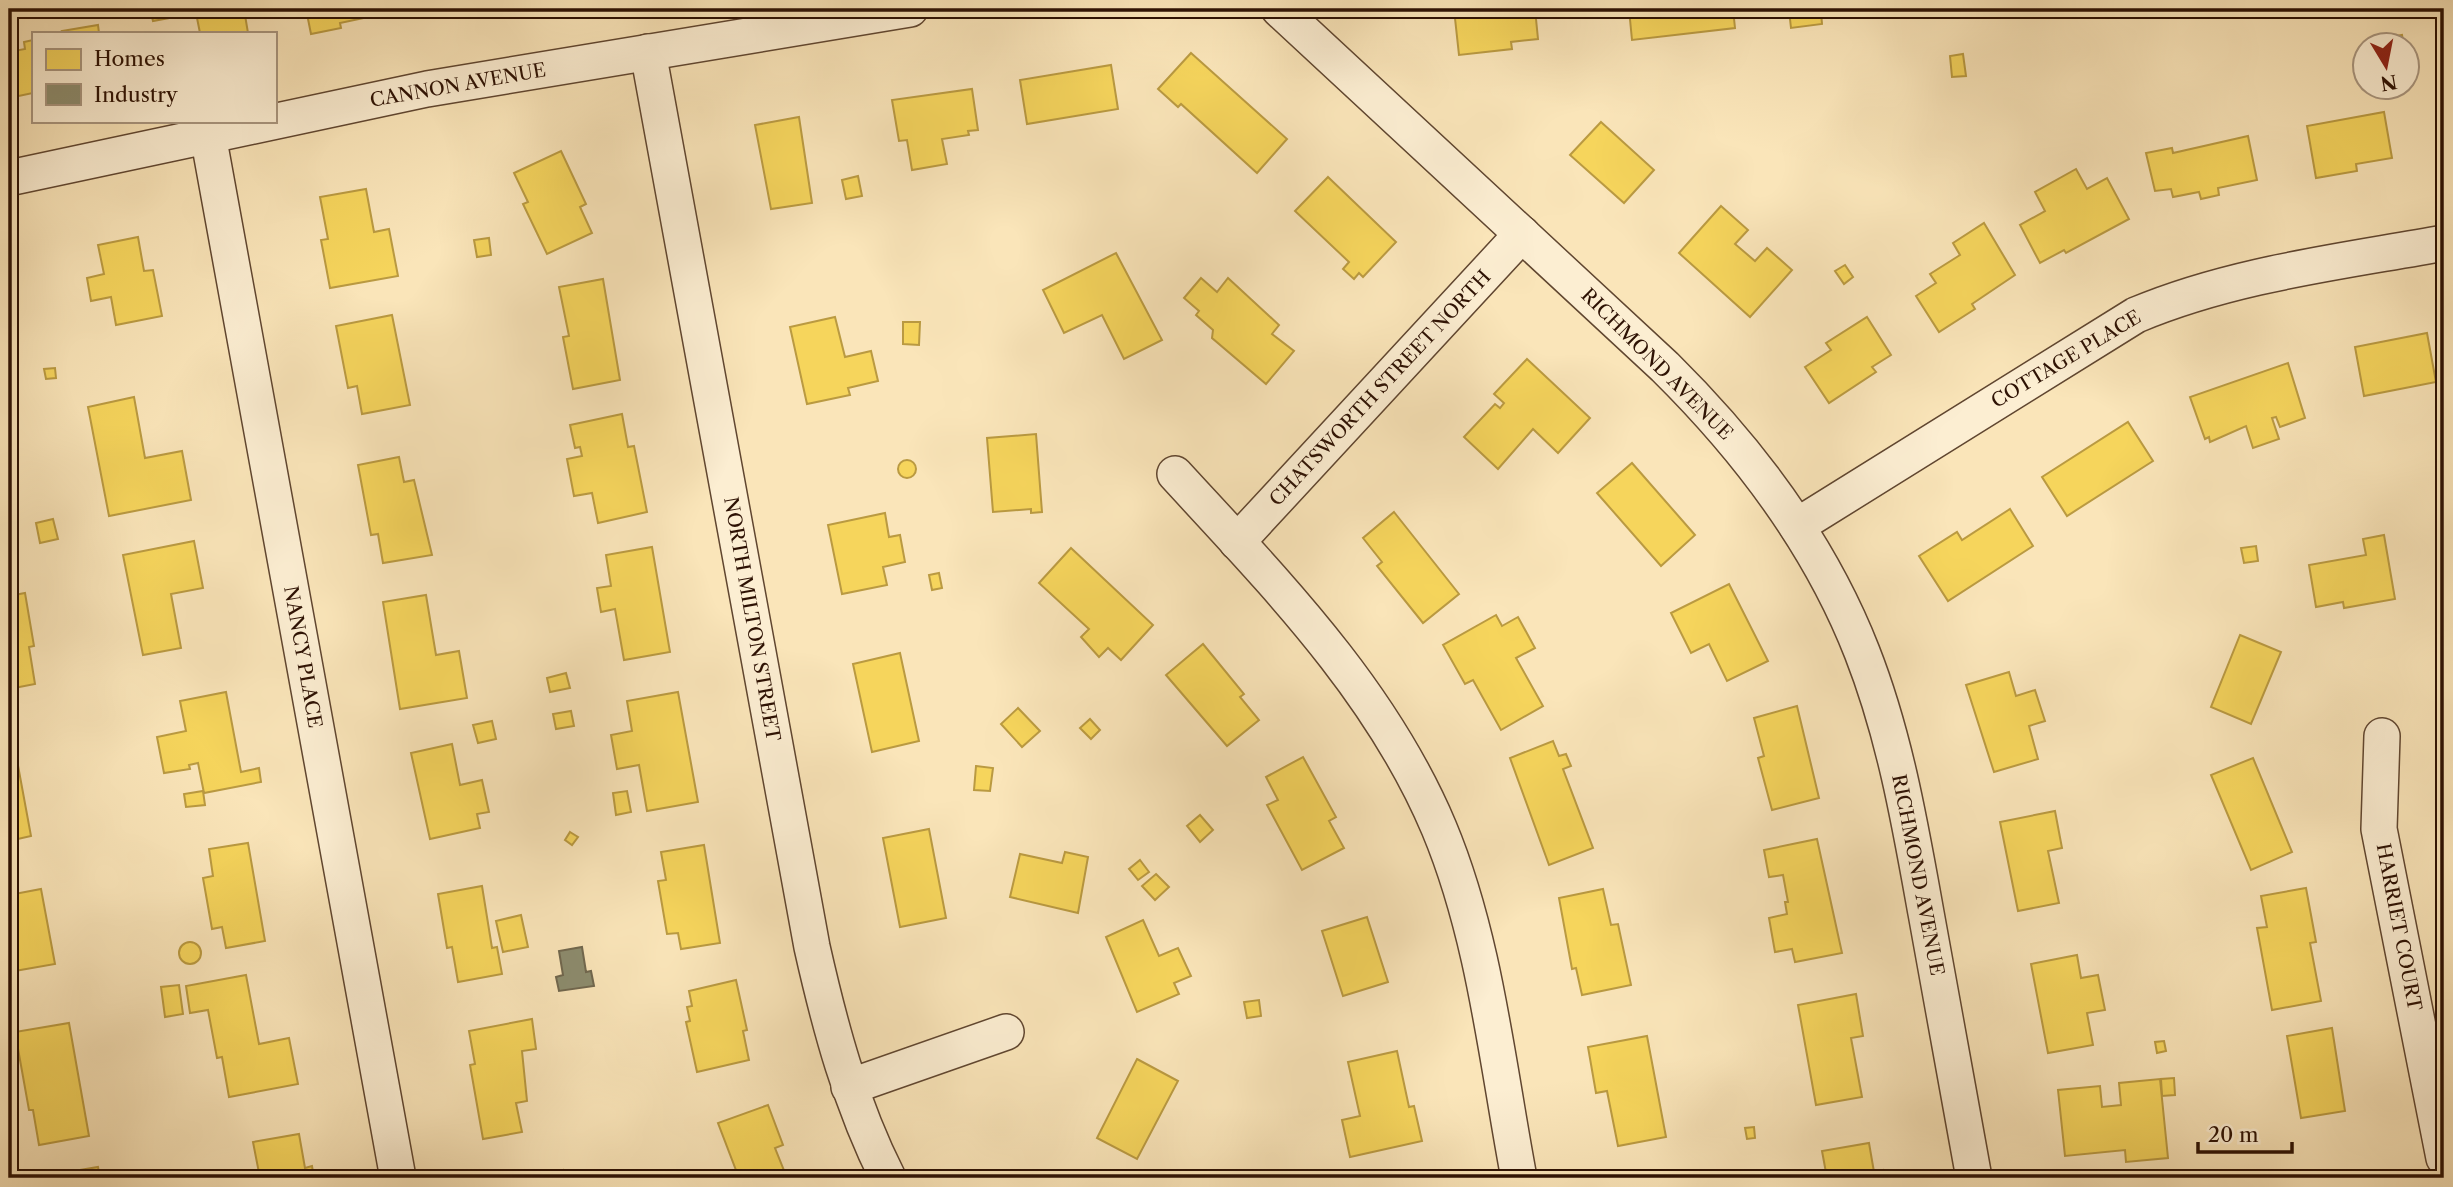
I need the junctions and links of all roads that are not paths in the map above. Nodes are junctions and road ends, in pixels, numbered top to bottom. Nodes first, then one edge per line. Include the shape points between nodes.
1 (910, 9) edge
2 (1279, 9) edge
3 (648, 52) junction
4 (276, 121) edge
5 (270, 122) edge
6 (208, 135) junction
7 (9, 178) edge
8 (1522, 234) junction
9 (2444, 243) edge
10 (1175, 474) dead end
11 (1797, 526) junction
12 (1237, 542) junction
13 (2382, 736) dead end
14 (1006, 1032) dead end
15 (849, 1087) junction
16 (2444, 1158) edge
17 (2444, 1172) edge
18 (398, 1178) edge
19 (888, 1178) edge
20 (1519, 1178) edge
21 (1974, 1178) edge
22 (2432, 1178) edge

1 - 3 street, CANNON AVENUE
2 - 8 street, RICHMOND AVENUE
3 - 4 street, CANNON AVENUE via 427,89
3 - 15 street, NORTH MILTON STREET via 812,947
5 - 6 street, CANNON AVENUE
6 - 7 street, CANNON AVENUE
6 - 18 street, NANCY PLACE
8 - 11 street, RICHMOND AVENUE via 1708,409 1756,466
8 - 12 street, CHATSWORTH STREET NORTH
9 - 11 street, COTTAGE PLACE via 2239,281 2188,293 2136,315
10 - 12 street
11 - 21 street, RICHMOND AVENUE via 1827,576 1862,651 1888,727
12 - 20 street via 1371,702 1409,764 1440,829 1480,967
13 - 16 street, HARRIET COURT via 2379,829
14 - 15 street
15 - 19 street, NORTH MILTON STREET
17 - 22 street

